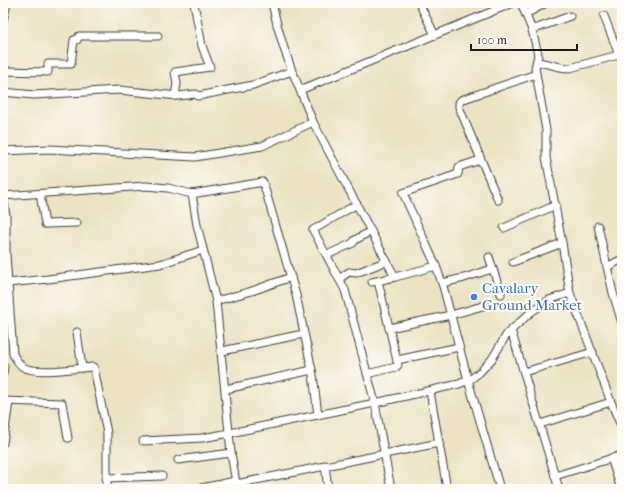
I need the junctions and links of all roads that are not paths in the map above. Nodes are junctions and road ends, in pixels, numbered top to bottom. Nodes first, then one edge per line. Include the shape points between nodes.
1 (7, 3) edge
2 (194, 3) edge
3 (272, 3) edge
4 (419, 3) edge
5 (513, 3) edge
6 (521, 3) edge
7 (546, 3) edge
8 (526, 14) junction
9 (570, 16) dead end
10 (604, 16) dead end
11 (3, 17) edge
12 (532, 30) junction
13 (434, 35) junction
14 (158, 36) dead end
15 (621, 54) edge
16 (537, 62) junction
17 (3, 71) edge
18 (292, 71) junction
19 (536, 74) junction
20 (300, 90) junction
21 (3, 92) edge
22 (175, 96) junction
23 (313, 122) junction
24 (3, 151) edge
25 (480, 160) junction
26 (40, 194) junction
27 (192, 194) junction
28 (3, 196) edge
29 (498, 200) dead end
30 (357, 204) junction
31 (556, 205) junction
32 (4, 216) edge
33 (77, 222) dead end
34 (598, 226) dead end
35 (504, 228) dead end
36 (371, 231) junction
37 (562, 243) junction
38 (203, 250) junction
39 (327, 255) junction
40 (489, 257) dead end
41 (622, 259) edge
42 (387, 261) junction
43 (513, 262) dead end
44 (436, 266) junction
45 (607, 267) junction
46 (492, 270) junction
47 (291, 277) junction
48 (395, 277) junction
49 (339, 279) junction
50 (8, 283) junction
51 (442, 283) junction
52 (570, 293) junction
53 (501, 294) dead end
54 (216, 301) junction
55 (486, 305) dead end
56 (451, 315) junction
57 (622, 323) edge
58 (389, 328) junction
59 (511, 330) junction
60 (77, 332) dead end
61 (303, 334) junction
62 (459, 346) junction
63 (222, 351) junction
64 (593, 352) junction
65 (397, 360) junction
66 (82, 368) junction
67 (312, 370) junction
68 (524, 372) junction
69 (367, 374) junction
70 (468, 380) junction
71 (226, 389) junction
72 (430, 391) junction
73 (6, 401) edge
74 (611, 402) junction
75 (375, 404) junction
76 (318, 415) junction
77 (540, 424) junction
78 (622, 428) edge
79 (230, 433) junction
80 (68, 438) dead end
81 (143, 441) dead end
82 (3, 443) edge
83 (439, 443) junction
84 (231, 453) junction
85 (384, 454) junction
86 (622, 455) edge
87 (611, 458) junction
88 (178, 460) dead end
89 (325, 465) junction
90 (162, 476) dead end
91 (555, 476) junction
92 (106, 478) junction
93 (236, 484) edge
94 (107, 489) edge
95 (197, 489) edge
96 (328, 489) edge
97 (391, 489) edge
98 (447, 489) edge
99 (500, 489) edge
100 (559, 489) edge
101 (621, 489) edge

1 - 11 street
2 - 22 street via 202,46 210,67 175,72
3 - 18 street
4 - 13 street
5 - 13 street
6 - 8 street
7 - 8 street
8 - 12 street
9 - 12 street
10 - 15 street
12 - 16 street via 538,55
13 - 20 street
14 - 17 street via 79,36 74,40 71,64 48,64 48,72
15 - 16 street via 570,68
16 - 19 street
18 - 20 street
18 - 22 street via 253,85 198,96
19 - 25 street via 461,100 459,103
19 - 31 street via 546,130 546,157
20 - 23 street
21 - 22 street via 34,95 119,90
23 - 24 street via 262,146 195,157 49,149
23 - 30 street
25 - 29 street
25 - 44 street via 459,167 458,174 403,193
26 - 27 street via 146,186
26 - 28 street
26 - 33 street via 44,224
27 - 38 street
27 - 47 street via 263,182
28 - 32 street
30 - 36 street
30 - 39 street via 313,230
31 - 35 street
31 - 37 street
32 - 50 street
34 - 45 street
36 - 39 street
36 - 42 street
37 - 43 street
37 - 52 street
38 - 50 street via 160,264
38 - 54 street
39 - 49 street
40 - 46 street
41 - 45 street
42 - 48 street
42 - 49 street via 356,273 349,272
44 - 48 street
44 - 51 street
45 - 57 street
46 - 51 street
46 - 53 street
47 - 54 street
47 - 61 street
48 - 58 street via 375,282
49 - 69 street via 345,290
50 - 66 street via 12,346 17,361 30,370
51 - 56 street
52 - 59 street via 549,300
52 - 64 street
54 - 63 street
55 - 56 street
56 - 58 street
56 - 62 street
58 - 65 street
59 - 68 street
59 - 70 street via 492,359
60 - 66 street
61 - 63 street
61 - 67 street
62 - 65 street
62 - 70 street
63 - 71 street
64 - 68 street
64 - 74 street
65 - 69 street via 398,366
66 - 92 street via 94,368 107,433
67 - 71 street
67 - 76 street
68 - 77 street
69 - 75 street
70 - 72 street
70 - 99 street
71 - 79 street
72 - 75 street
72 - 83 street
73 - 80 street via 62,404
73 - 82 street
74 - 77 street
74 - 78 street
75 - 76 street
75 - 85 street
76 - 79 street
77 - 91 street
79 - 81 street via 202,438
79 - 84 street
83 - 85 street
83 - 98 street
84 - 88 street
84 - 93 street
85 - 89 street
85 - 97 street
86 - 87 street
87 - 91 street
87 - 101 street
89 - 93 street
89 - 96 street
90 - 92 street
91 - 100 street
92 - 94 street
93 - 95 street

